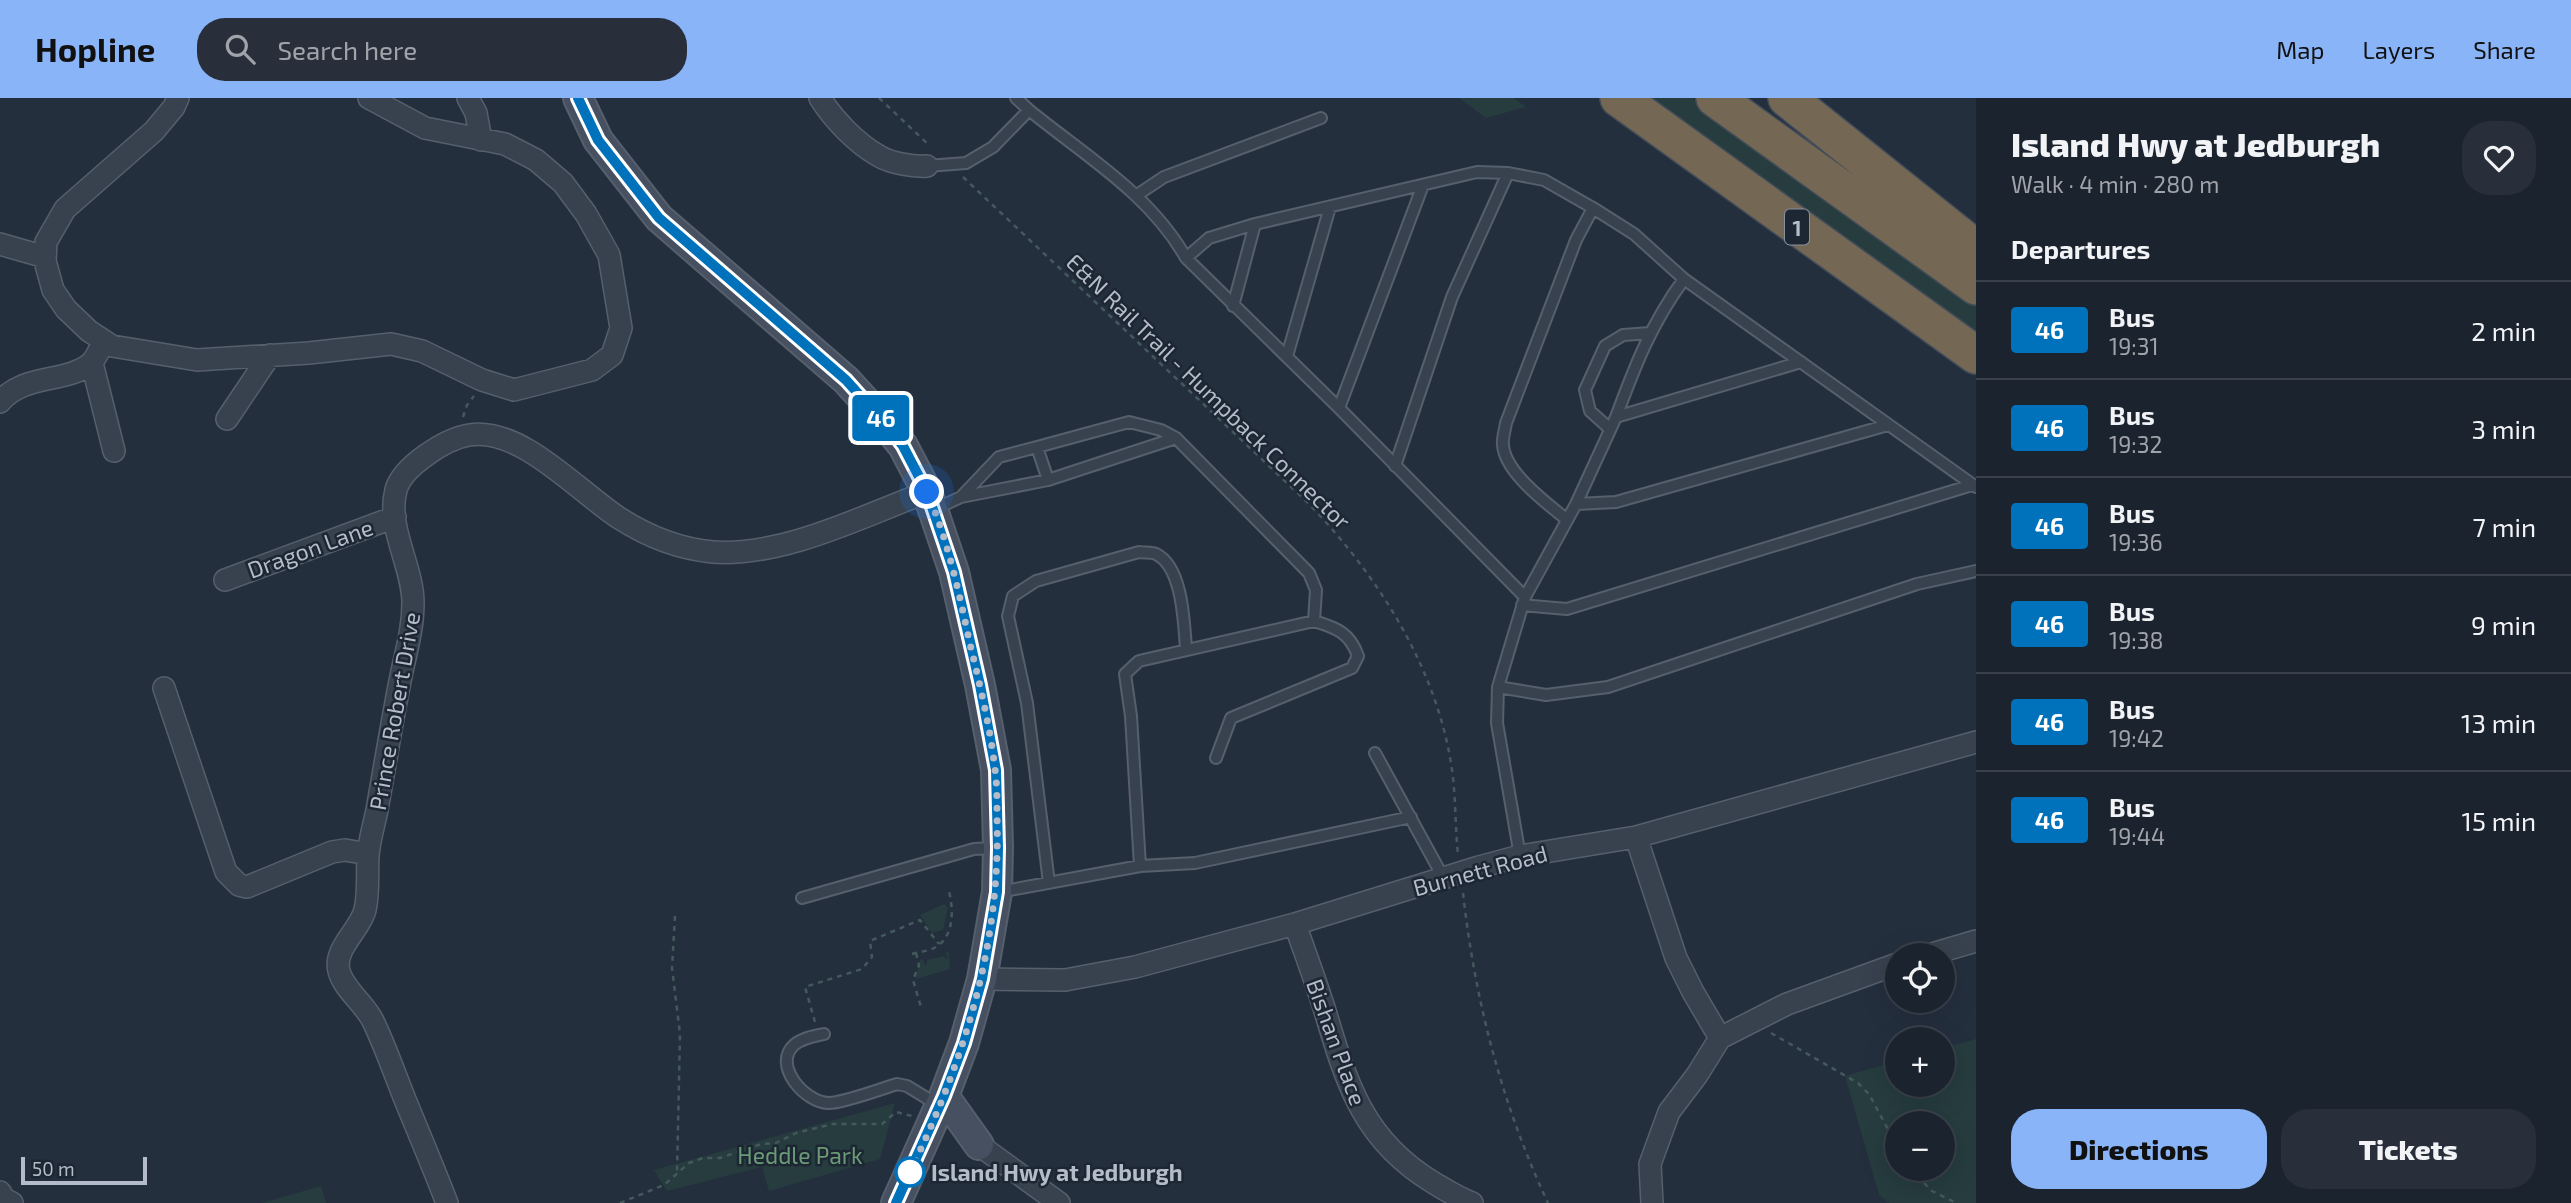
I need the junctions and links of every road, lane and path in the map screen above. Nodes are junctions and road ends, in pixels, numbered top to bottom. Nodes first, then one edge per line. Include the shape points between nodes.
1 (178, 98) edge
2 (369, 98) edge
3 (468, 98) edge
4 (578, 98) edge
5 (820, 98) edge
6 (879, 98) edge
7 (1016, 98) edge
8 (1619, 98) edge
9 (1715, 98) edge
10 (1787, 98) edge
11 (1028, 110) junction
12 (1321, 118) dead end
13 (481, 139) junction
14 (927, 166) joint
15 (951, 166) junction
16 (1508, 173) junction
17 (1423, 185) junction
18 (1137, 195) junction
19 (1330, 207) junction
20 (1593, 208) junction
21 (1255, 224) junction
22 (0, 244) edge
23 (1976, 249) edge
24 (45, 257) junction
25 (1186, 258) junction
26 (1684, 279) junction
27 (1976, 286) edge
28 (1233, 306) junction
29 (1650, 333) junction
30 (104, 341) junction
31 (270, 355) junction
32 (1976, 355) edge
33 (1287, 356) junction
34 (1801, 362) junction
35 (92, 363) junction
36 (482, 380) junction
37 (1, 400) edge
38 (1339, 408) junction
39 (1616, 417) junction
40 (227, 419) dead end
41 (1888, 425) junction
42 (1610, 429) junction
43 (460, 437) junction
44 (1176, 438) junction
45 (1037, 447) junction
46 (114, 451) dead end
47 (1395, 466) junction
48 (1048, 480) junction
49 (1974, 486) edge
50 (961, 497) junction
51 (931, 500) junction
52 (1576, 504) junction
53 (395, 517) junction
54 (1567, 520) junction
55 (1976, 571) edge
56 (225, 580) dead end
57 (1523, 601) junction
58 (1314, 621) junction
59 (1186, 649) junction
60 (1498, 687) junction
61 (164, 688) dead end
62 (1976, 742) edge
63 (1375, 753) dead end
64 (1216, 758) dead end
65 (1411, 817) junction
66 (1636, 837) junction
67 (998, 848) junction
68 (368, 854) junction
69 (1520, 856) junction
70 (1140, 866) junction
71 (1452, 874) junction
72 (1049, 883) junction
73 (948, 888) dead end
74 (997, 892) junction
75 (802, 898) dead end
76 (675, 916) dead end
77 (891, 924) dead end
78 (1295, 925) junction
79 (894, 931) junction
80 (1976, 941) edge
81 (939, 944) junction
82 (1955, 947) edge
83 (1885, 968) edge
84 (982, 979) junction
85 (921, 1007) dead end
86 (811, 1010) dead end
87 (1752, 1021) junction
88 (824, 1034) dead end
89 (1720, 1038) junction
90 (934, 1118) junction
91 (1885, 1124) edge
92 (979, 1145) junction
93 (677, 1173) junction
94 (1922, 1181) edge
95 (0, 1192) edge
96 (1466, 1201) edge
97 (12, 1203) edge
98 (447, 1203) edge
99 (620, 1203) edge
100 (896, 1203) edge
101 (1059, 1203) edge
102 (1548, 1203) edge
103 (1652, 1203) edge
104 (1956, 1203) edge

1 - 24 street via 154,131 65,209 46,242
2 - 13 street via 425,128
3 - 13 street
4 - 51 main road via 598,140 659,218 846,380 903,446
5 - 14 street via 833,118 880,158
6 - 15 path, E&N Rail Trail - Humpback Connector
7 - 11 lane
8 - 32 highway, 1
9 - 27 highway
10 - 23 highway
11 - 15 lane via 993,147
11 - 18 lane
12 - 18 lane via 1164,177
13 - 36 street via 505,144 536,160 563,183 586,214 609,255 621,328 612,355 592,370 514,390
14 - 15 lane
15 - 71 path, E&N Rail Trail - Humpback Connector via 1307,502 1353,553 1402,629 1437,712 1452,769
16 - 17 lane via 1477,172
16 - 20 lane via 1544,180
16 - 47 lane via 1452,297
17 - 19 lane
17 - 38 lane
18 - 25 lane via 1174,236
19 - 21 lane
19 - 33 lane
20 - 26 lane via 1634,234
20 - 54 lane via 1576,240 1506,424 1503,446 1510,466
21 - 25 lane via 1209,238
21 - 28 lane
22 - 24 street
24 - 30 street via 53,290 66,309
25 - 28 lane
26 - 29 lane
26 - 34 lane
28 - 33 lane
29 - 39 lane
29 - 42 lane via 1623,335 1605,346 1585,390 1590,411
30 - 31 street via 197,360
30 - 35 street
31 - 36 street via 391,344 422,351
31 - 40 street
33 - 38 lane
34 - 39 lane
34 - 41 lane
35 - 37 street via 29,383
35 - 46 street
36 - 43 path via 463,414
38 - 47 lane
39 - 42 lane
41 - 49 lane
41 - 52 lane via 1616,502
42 - 52 lane
43 - 51 street, Prince Robert Drive via 480,434 524,448 644,533 680,547 713,552 777,546
43 - 53 street, Prince Robert Drive via 428,454 402,477 394,500
44 - 45 lane via 1129,422
44 - 48 lane
44 - 58 lane via 1309,573 1316,590
45 - 48 lane
45 - 50 lane via 999,457
47 - 57 lane
48 - 50 lane
49 - 57 lane via 1567,609
50 - 51 lane
51 - 67 main road via 954,572 982,697 996,770
52 - 54 lane
53 - 56 street, Dragon Lane
53 - 68 street, Prince Robert Drive via 412,582 411,634
54 - 57 lane
55 - 60 lane via 1917,584 1608,687 1546,695
57 - 60 lane
58 - 59 lane
58 - 64 lane via 1339,628 1353,642 1358,656 1352,668 1231,718
59 - 70 lane via 1139,661 1125,674
59 - 72 lane via 1182,596 1157,554 1139,552 1036,582 1013,596 1008,616 1027,703
60 - 69 lane via 1497,723
61 - 68 street via 226,872 239,885 247,887 332,852
62 - 66 street, Burnett Road
63 - 65 lane
65 - 70 lane via 1195,863
65 - 71 lane
66 - 69 street, Burnett Road
66 - 89 street via 1676,958
67 - 74 main road
67 - 75 lane via 974,849
68 - 98 street, Prince Robert Drive via 365,911 338,961 339,974 370,1015 386,1048
69 - 71 street, Burnett Road
70 - 72 lane
71 - 78 street, Burnett Road
71 - 102 path, E&N Rail Trail - Humpback Connector via 1484,1023 1513,1120
72 - 74 lane
73 - 81 path via 951,915
74 - 84 main road
76 - 93 path via 672,968 680,1034
77 - 79 path
78 - 84 street, Burnett Road via 1135,967 1065,980
78 - 96 street, Bishan Place via 1340,1065 1365,1118 1393,1152
79 - 81 path via 920,920
79 - 86 path via 870,941 871,962 862,969 805,987
80 - 82 street
81 - 85 path via 914,954 919,965 913,979
83 - 87 street
84 - 90 main road via 964,1043
87 - 89 street
87 - 91 path via 1858,1083
88 - 90 lane via 803,1040 787,1055 792,1078 817,1100 829,1103 897,1084 907,1086
89 - 103 street via 1669,1112 1650,1164
90 - 92 main road
90 - 92 main road
90 - 93 path via 896,1112 882,1124 833,1124 689,1163
90 - 100 main road
92 - 101 street
93 - 99 path via 664,1185
94 - 104 path
95 - 97 street

